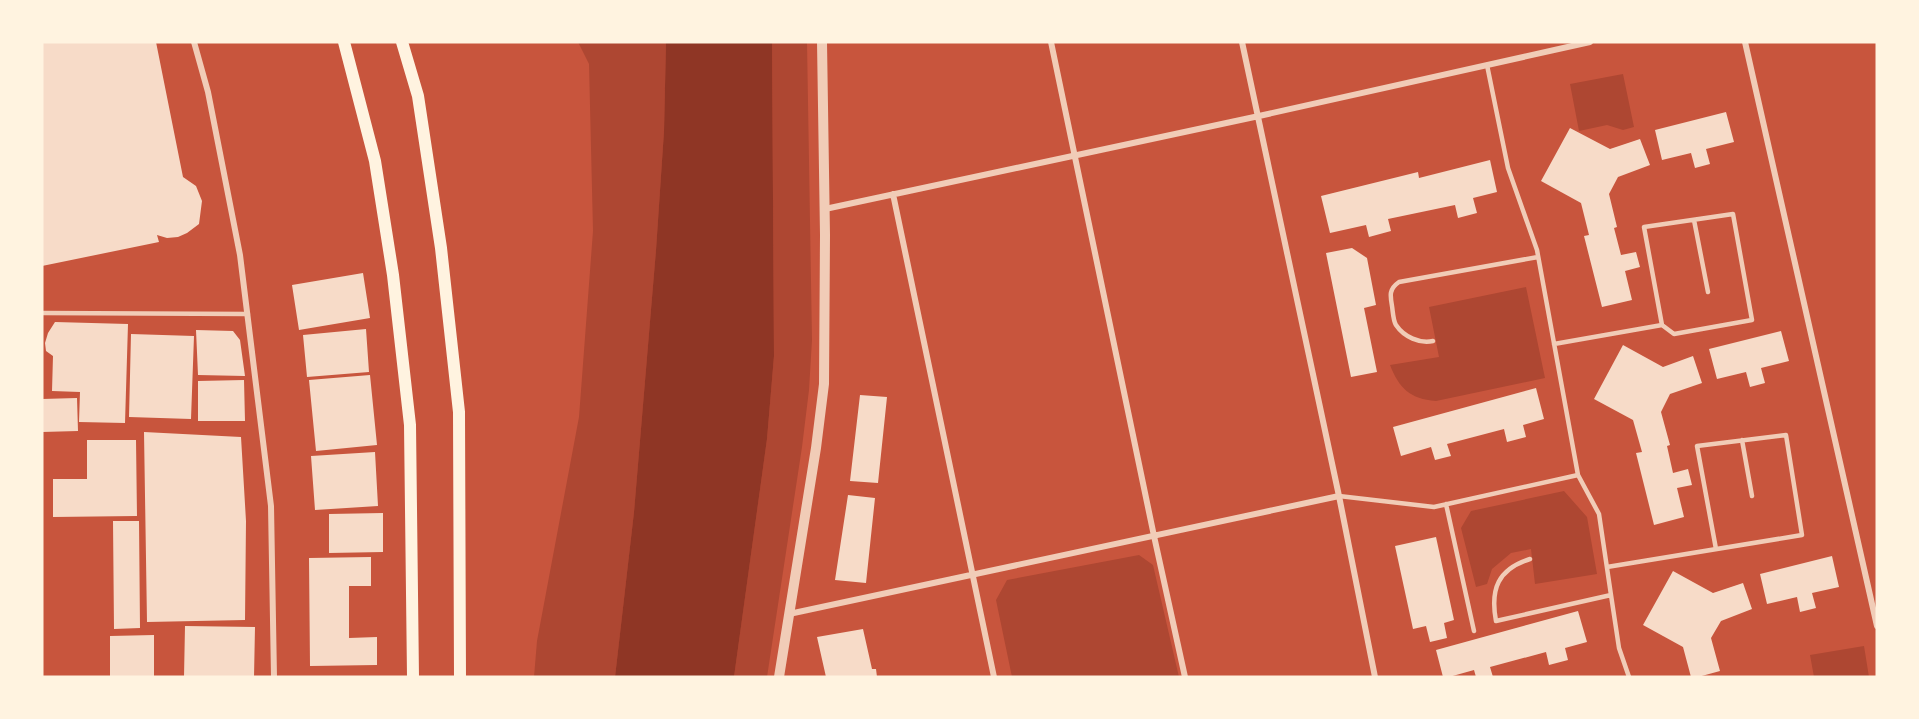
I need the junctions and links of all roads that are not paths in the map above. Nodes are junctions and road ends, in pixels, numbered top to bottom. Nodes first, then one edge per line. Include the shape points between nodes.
1 (194, 42) edge
2 (344, 42) edge
3 (402, 42) edge
4 (822, 42) edge
5 (1051, 42) edge
6 (1242, 42) edge
7 (1550, 42) edge
8 (1590, 42) edge
9 (1745, 42) edge
10 (1552, 50) junction
11 (1487, 65) junction
12 (1259, 116) junction
13 (1075, 154) junction
14 (892, 194) junction
15 (825, 209) junction
16 (1694, 220) junction
17 (1538, 256) junction
18 (1708, 291) dead end
19 (42, 313) edge
20 (248, 314) junction
21 (1662, 325) junction
22 (1433, 340) dead end
23 (1554, 344) junction
24 (1742, 440) junction
25 (1578, 476) junction
26 (1339, 496) junction
27 (1752, 496) dead end
28 (1446, 504) junction
29 (1154, 536) junction
30 (1716, 549) junction
31 (1530, 559) dead end
32 (1606, 567) junction
33 (973, 574) junction
34 (1611, 595) junction
35 (789, 614) junction
36 (1877, 626) edge
37 (1474, 631) dead end
38 (274, 677) edge
39 (413, 677) edge
40 (460, 677) edge
41 (779, 677) edge
42 (994, 677) edge
43 (1185, 677) edge
44 (1375, 677) edge
45 (1629, 677) edge

1 - 20 street via 213,116
2 - 39 main road via 375,160 410,425
3 - 40 main road via 418,96 441,248 459,412
4 - 15 street
5 - 13 street
6 - 12 street
7 - 10 street
8 - 10 street
9 - 36 street
10 - 11 street
11 - 12 street
11 - 17 lane via 1508,168
12 - 13 street
12 - 26 street
13 - 14 street
13 - 29 street
14 - 15 street
14 - 33 street
15 - 35 street via 824,384
16 - 18 lane
16 - 21 lane via 1644,227
16 - 21 lane via 1733,214 1752,320 1674,334
17 - 22 lane via 1393,286 1390,293 1395,324 1413,339
17 - 23 lane
19 - 20 lane
20 - 38 street via 271,506
21 - 23 lane
23 - 25 lane
24 - 27 lane
24 - 30 lane via 1697,446
24 - 30 lane via 1786,435 1802,535
25 - 28 lane
25 - 32 lane via 1599,514
26 - 28 lane via 1434,507
26 - 29 street
26 - 44 street
28 - 37 lane
29 - 33 street
29 - 43 street
30 - 32 lane
31 - 34 lane via 1505,572 1496,587 1496,621
32 - 34 lane
33 - 35 street
33 - 42 street
34 - 45 lane via 1619,648
35 - 41 street

